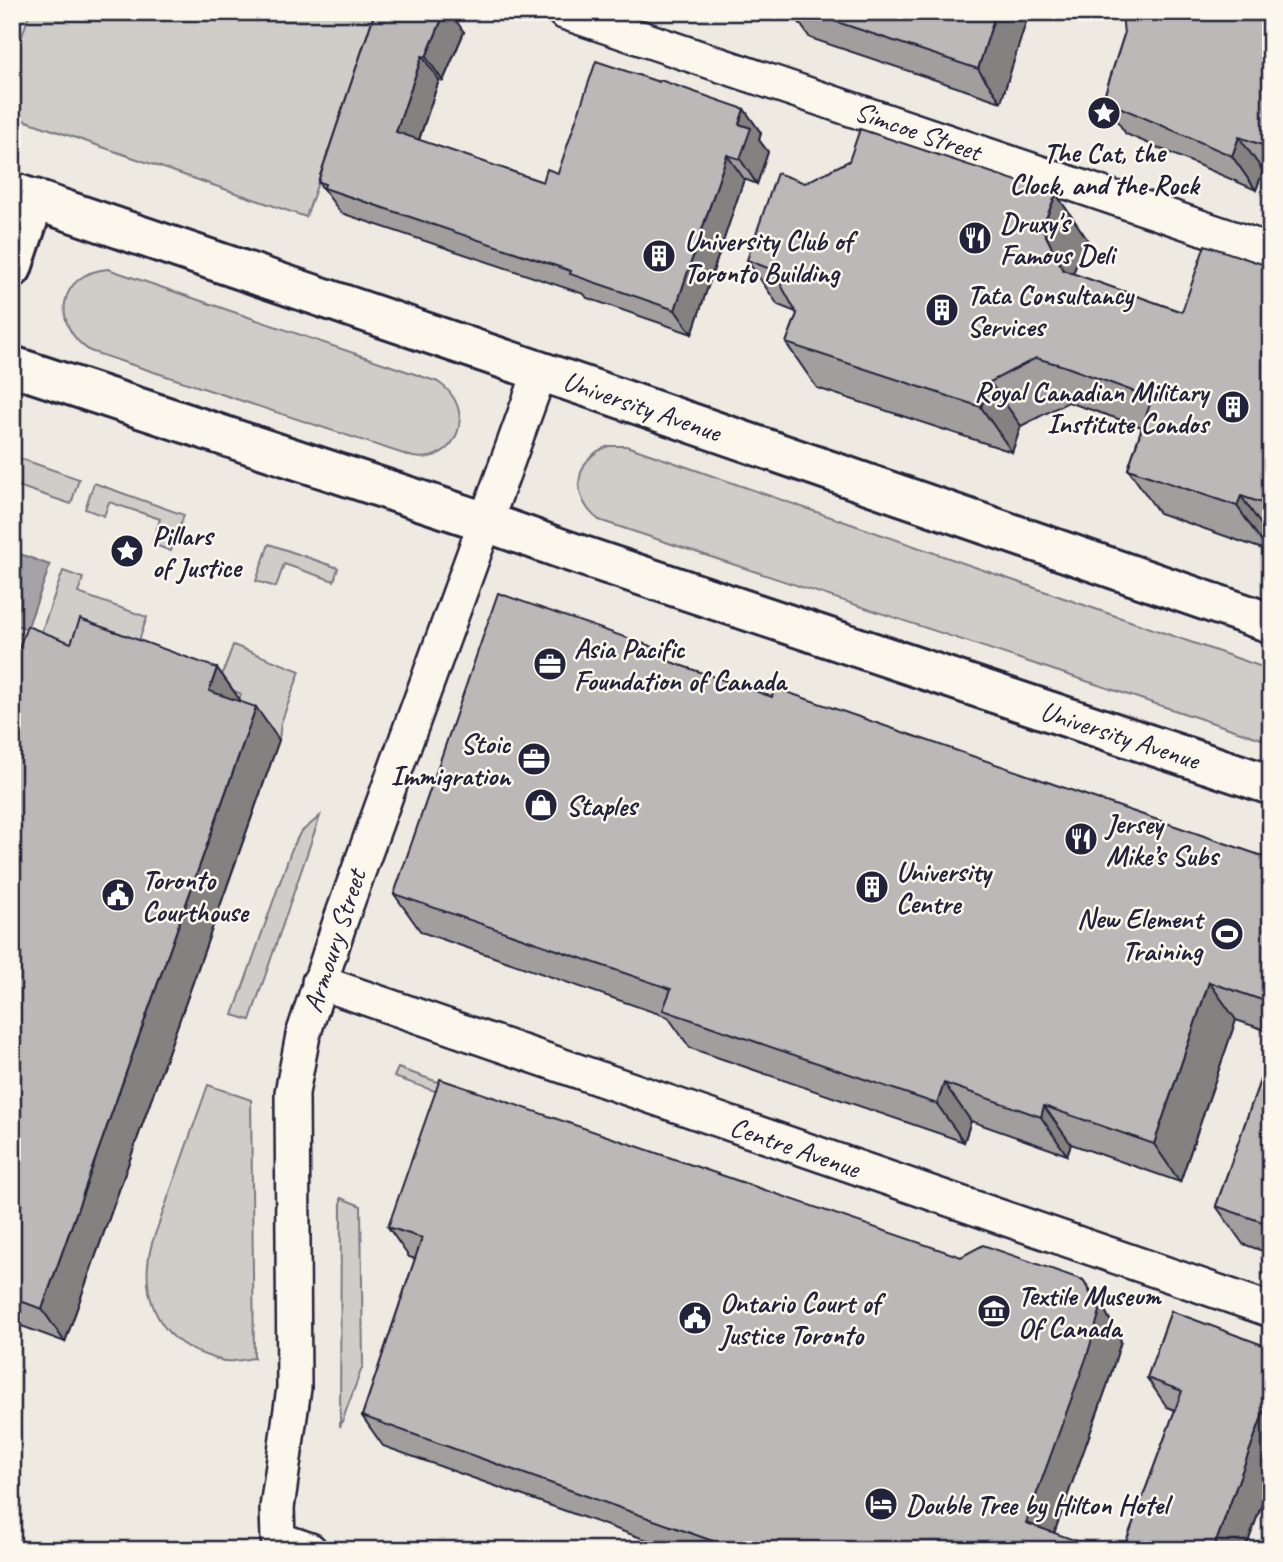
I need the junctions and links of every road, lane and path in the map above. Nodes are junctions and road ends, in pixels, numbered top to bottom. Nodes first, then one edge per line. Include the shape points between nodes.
1 (564, 12) edge
2 (24, 195) edge
3 (1271, 251) edge
4 (12, 268) edge
5 (12, 366) edge
6 (540, 372) junction
7 (486, 522) junction
8 (1271, 623) edge
9 (1271, 785) edge
10 (319, 982) junction
11 (1271, 1310) edge
12 (310, 1550) edge

1 - 3 street, Simcoe Street
2 - 4 main road
2 - 6 main road, University Avenue
5 - 7 main road, University Avenue
6 - 7 street, Armoury Street
6 - 8 main road, University Avenue
7 - 9 main road, University Avenue
7 - 10 street, Armoury Street
10 - 11 street, Centre Avenue
10 - 12 street, Armoury Street via 292,1093 294,1388 277,1508 278,1539

